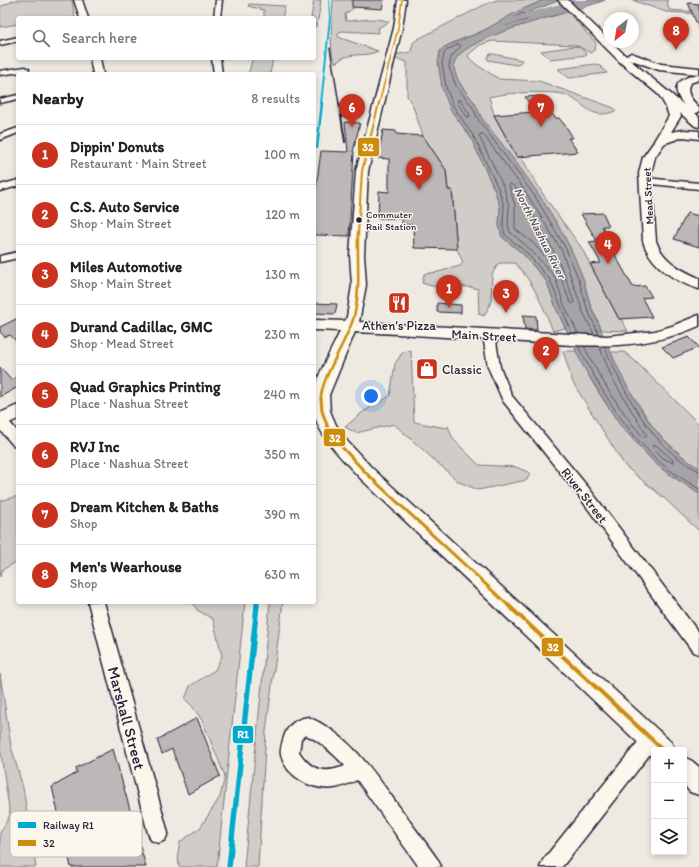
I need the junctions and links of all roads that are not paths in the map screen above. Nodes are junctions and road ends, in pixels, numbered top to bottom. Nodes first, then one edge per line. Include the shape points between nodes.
1 (78, 0) edge
2 (219, 0) edge
3 (402, 0) edge
4 (563, 0) edge
5 (574, 0) edge
6 (579, 11) junction
7 (83, 16) edge
8 (217, 16) edge
9 (603, 31) edge
10 (16, 39) edge
11 (0, 42) edge
12 (623, 48) edge
13 (632, 56) junction
14 (95, 60) edge
15 (216, 60) edge
16 (25, 69) edge
17 (699, 71) edge
18 (98, 72) edge
19 (218, 72) edge
20 (0, 73) edge
21 (699, 77) edge
22 (661, 92) junction
23 (16, 98) edge
24 (0, 101) edge
25 (697, 112) edge
26 (699, 123) edge
27 (16, 131) edge
28 (699, 135) edge
29 (0, 137) edge
30 (660, 141) junction
31 (645, 181) junction
32 (16, 184) edge
33 (699, 186) edge
34 (0, 188) edge
35 (650, 231) junction
36 (16, 255) edge
37 (0, 259) edge
38 (681, 275) junction
39 (699, 275) edge
40 (699, 296) edge
41 (699, 320) edge
42 (316, 325) edge
43 (350, 326) junction
44 (489, 335) junction
45 (16, 412) edge
46 (0, 421) edge
47 (16, 439) edge
48 (97, 604) edge
49 (699, 646) edge
50 (658, 745) edge
51 (361, 770) dead end
52 (687, 772) edge
53 (699, 782) edge
54 (158, 833) dead end
55 (430, 867) edge
56 (550, 867) edge

1 - 7 main road
2 - 8 street
3 - 43 main road via 398,28 362,171 356,255 359,285
4 - 6 highway
5 - 6 highway
6 - 9 highway
6 - 22 highway via 625,61
10 - 11 street
12 - 13 highway
13 - 17 highway via 659,67
13 - 25 highway
14 - 18 main road
15 - 19 street
16 - 20 street
21 - 25 highway via 686,81 682,88 685,98
22 - 26 highway
22 - 30 highway via 672,107 674,116
23 - 24 street
27 - 29 street
28 - 30 highway via 678,134
30 - 31 main road, Mead Street via 647,162
31 - 33 street
31 - 35 main road, Mead Street
32 - 34 street
35 - 38 main road, Mead Street via 648,239 653,252
35 - 39 main road, Mead Street via 665,253
36 - 37 street
38 - 39 main road, Mead Street
38 - 40 main road
41 - 44 main road, Main Street via 655,337 621,340 559,340
42 - 43 main road, Main Street
43 - 44 main road, Main Street
43 - 50 main road via 321,395 324,419 334,437 366,473
44 - 49 street, River Street via 494,367 507,398 583,491
45 - 46 main road
46 - 47 street
48 - 54 street, Marshall Street
50 - 56 street via 644,748
51 - 55 street
52 - 53 main road

